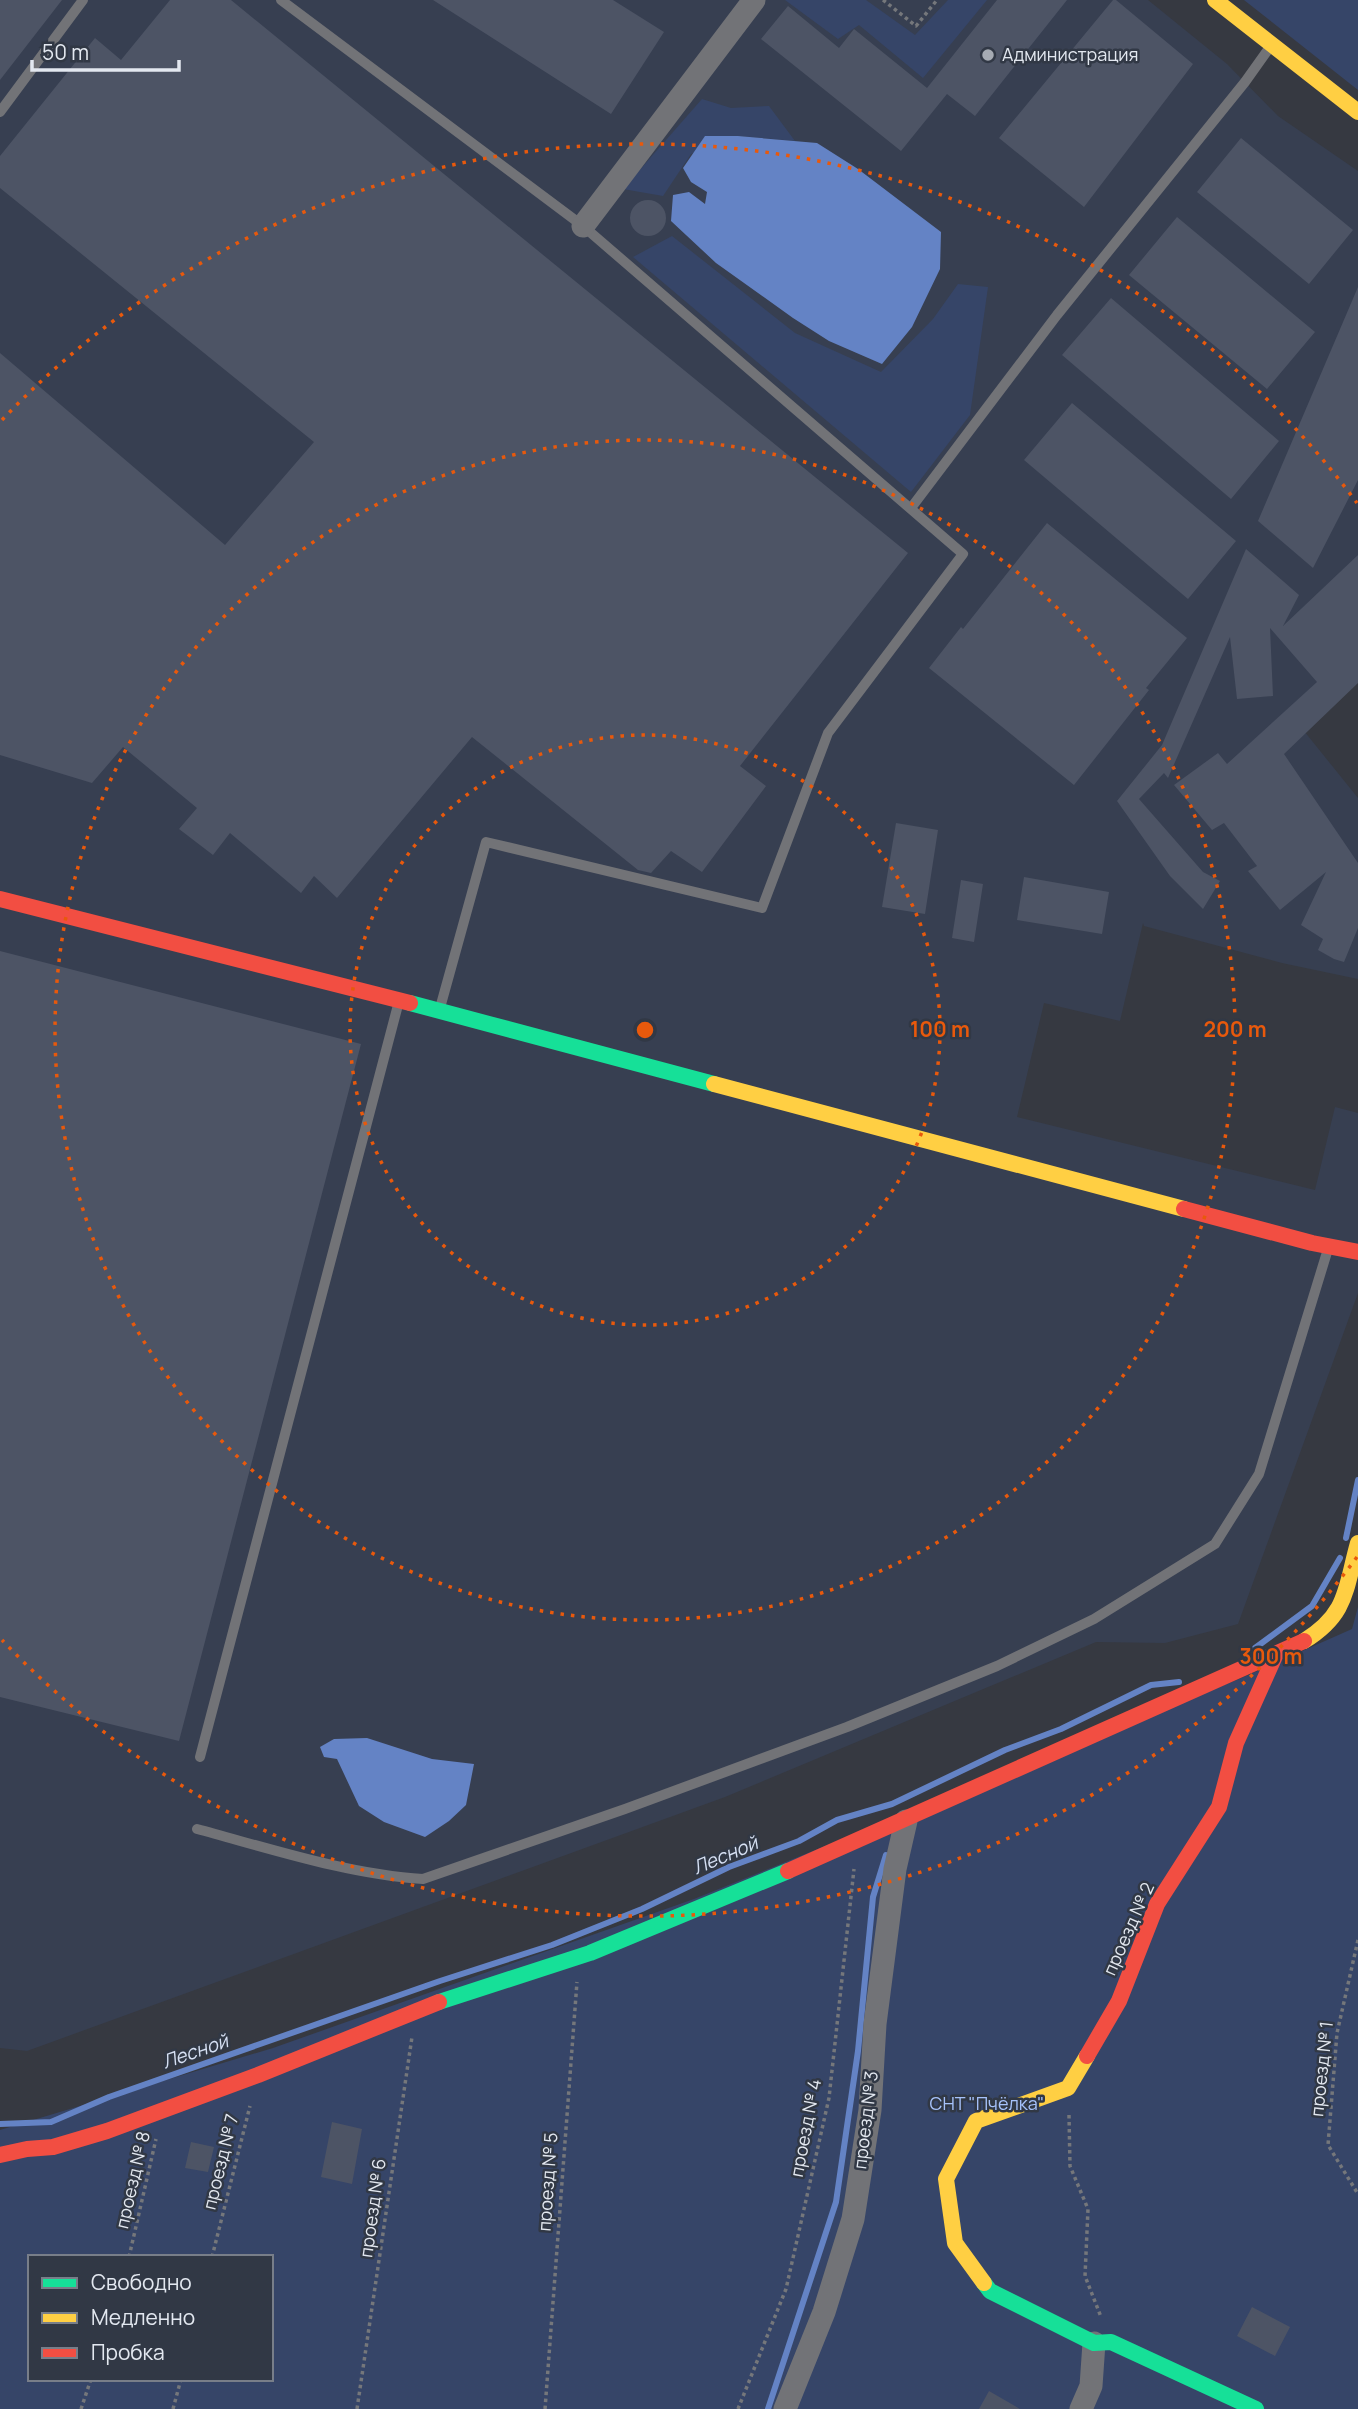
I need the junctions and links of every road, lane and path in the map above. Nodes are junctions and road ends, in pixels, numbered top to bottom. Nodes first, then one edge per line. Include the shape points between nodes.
1 (83, 0) edge
2 (281, 0) edge
3 (754, 0) edge
4 (884, 0) edge
5 (937, 0) edge
6 (1214, 0) edge
7 (1272, 44) junction
8 (0, 112) edge
9 (1358, 112) edge
10 (583, 226) junction
11 (911, 508) junction
12 (0, 899) edge
13 (399, 1000) junction
14 (440, 1011) junction
15 (1329, 1246) junction
16 (1358, 1252) edge
17 (1358, 1543) edge
18 (1275, 1656) junction
19 (200, 1757) dead end
20 (906, 1821) junction
21 (197, 1829) dead end
22 (857, 1842) junction
23 (1358, 1940) edge
24 (579, 1957) junction
25 (416, 2010) junction
26 (258, 2075) junction
27 (1068, 2088) junction
28 (163, 2109) junction
29 (0, 2155) edge
30 (1358, 2194) edge
31 (130, 2255) edge
32 (213, 2255) edge
33 (1103, 2343) junction
34 (90, 2381) edge
35 (180, 2381) edge
36 (81, 2409) edge
37 (173, 2409) edge
38 (357, 2409) edge
39 (545, 2409) edge
40 (738, 2409) edge
41 (785, 2409) edge
42 (1081, 2409) edge
43 (1256, 2409) edge

1 - 8 lane
2 - 10 lane
3 - 10 street
4 - 5 path via 916,26
6 - 7 street
7 - 9 street
7 - 11 lane
10 - 11 lane
11 - 14 lane via 963,554 828,733 762,908 486,842
12 - 13 street
13 - 14 street
13 - 19 lane
14 - 15 street
15 - 16 street
15 - 21 lane via 1259,1474 1215,1544 1094,1619 997,1666 847,1727 423,1879 325,1862
17 - 18 street via 1341,1606 1328,1626
18 - 20 street
18 - 27 street, проезд № 2 via 1236,1743 1219,1807 1157,1904 1119,2001
20 - 22 street
20 - 41 street, проезд № 3 via 895,1869 875,2024 870,2110 853,2219 824,2312
22 - 24 street
22 - 40 path, проезд № 4 via 829,2098 786,2289
23 - 30 path, проезд № 1 via 1337,2033 1328,2146
24 - 25 street
24 - 39 path, проезд № 5
25 - 26 street
25 - 38 path, проезд № 6
26 - 28 street
26 - 32 path, проезд № 7
27 - 33 path via 1070,2166 1088,2209 1085,2276
27 - 33 street via 976,2121 946,2179 955,2243 990,2291
28 - 29 street via 107,2132
28 - 31 path, проезд № 8
33 - 42 street
33 - 43 street
34 - 36 path
35 - 37 path

